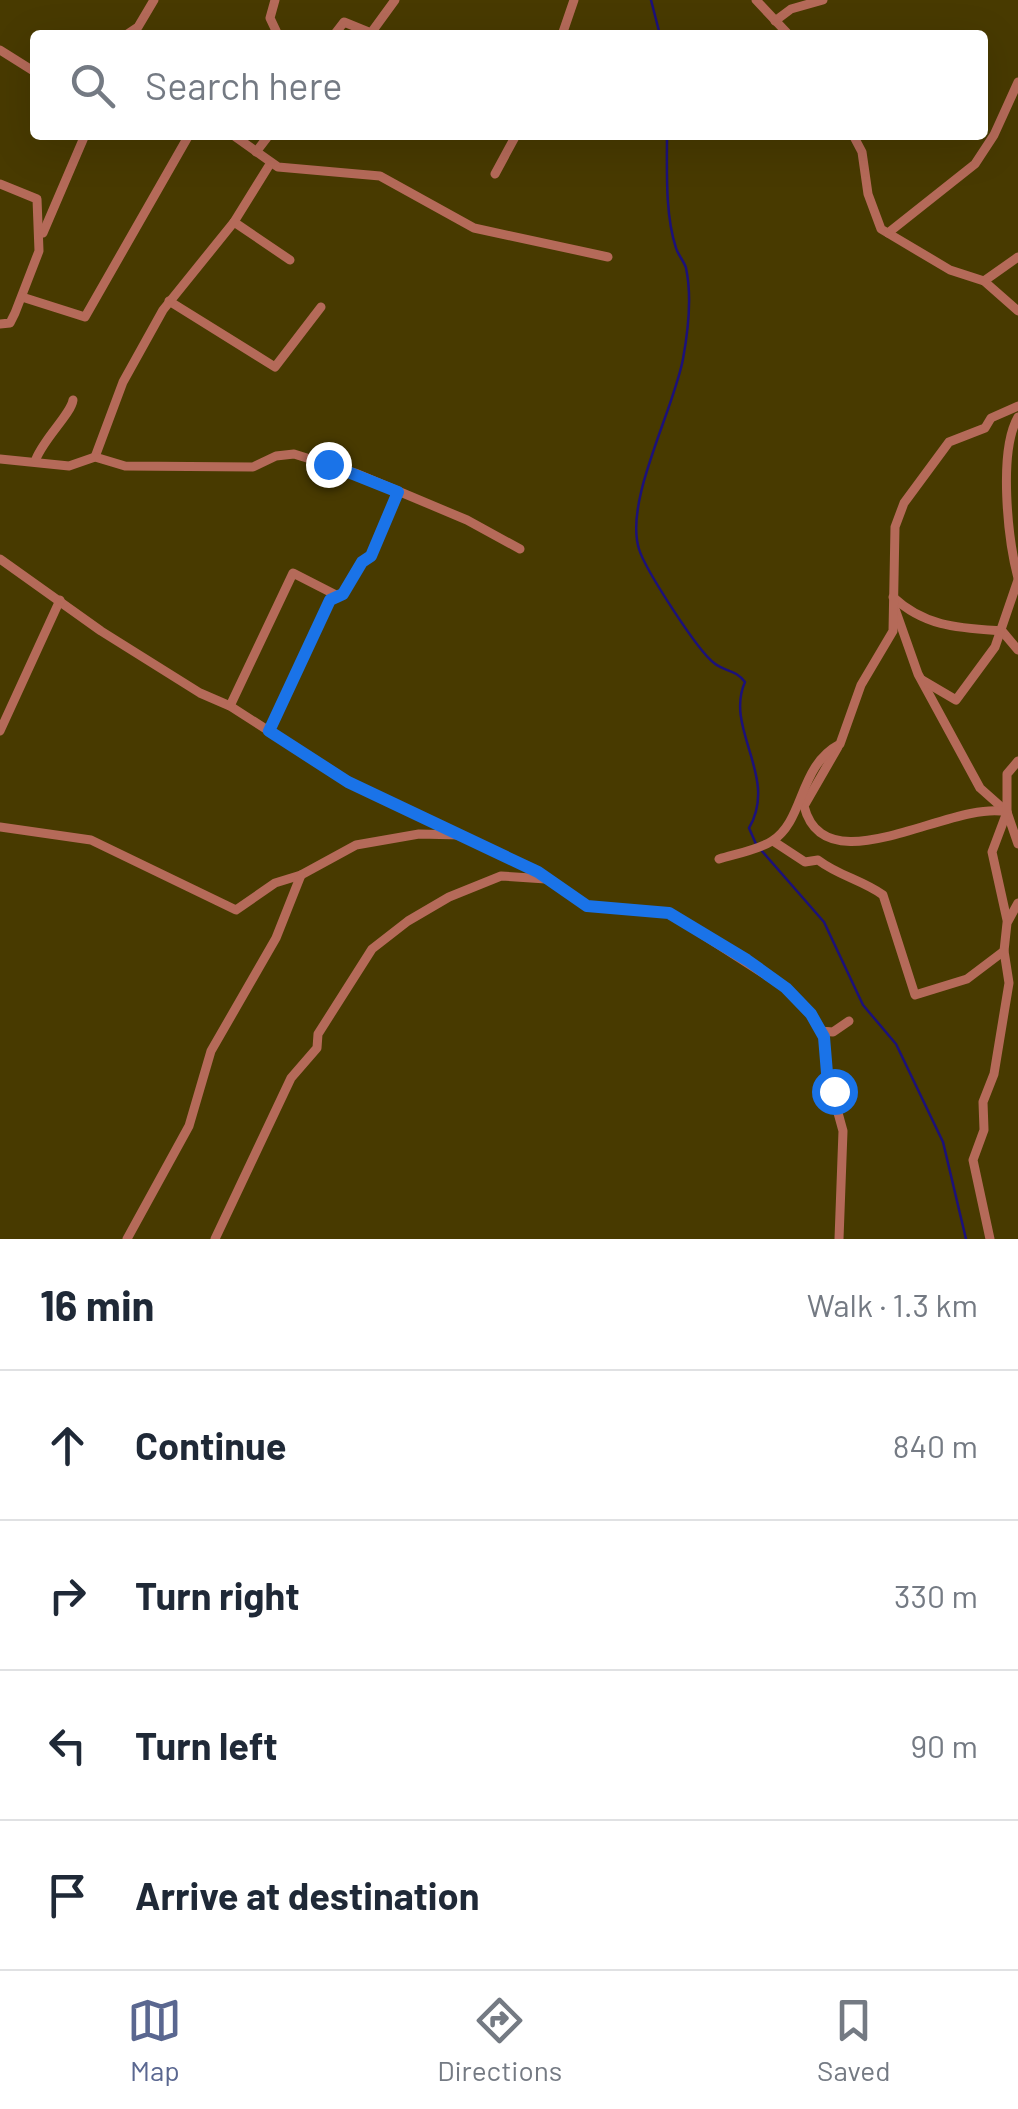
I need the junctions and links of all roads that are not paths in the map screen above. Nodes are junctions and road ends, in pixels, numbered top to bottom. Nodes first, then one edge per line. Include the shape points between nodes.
1 (154, 0) edge
2 (275, 0) edge
3 (396, 0) edge
4 (574, 0) edge
5 (756, 0) edge
6 (823, 0) edge
7 (775, 21) junction
8 (134, 30) edge
9 (276, 30) edge
10 (338, 30) edge
11 (366, 30) edge
12 (373, 30) edge
13 (564, 30) edge
14 (784, 30) edge
15 (0, 50) edge
16 (30, 69) edge
17 (1018, 82) edge
18 (82, 140) edge
19 (186, 140) edge
20 (240, 140) edge
21 (265, 140) edge
22 (513, 140) edge
23 (856, 140) edge
24 (256, 152) junction
25 (270, 164) junction
26 (496, 174) dead end
27 (0, 184) edge
28 (234, 222) junction
29 (888, 234) junction
30 (42, 236) junction
31 (1018, 256) edge
32 (608, 257) dead end
33 (290, 260) dead end
34 (984, 281) junction
35 (22, 297) junction
36 (169, 301) junction
37 (321, 307) dead end
38 (1018, 311) edge
39 (0, 324) edge
40 (73, 400) dead end
41 (1018, 406) edge
42 (1018, 417) edge
43 (1010, 439) junction
44 (1018, 449) edge
45 (96, 458) junction
46 (0, 459) edge
47 (36, 459) junction
48 (398, 492) junction
49 (520, 549) dead end
50 (0, 559) edge
51 (1018, 579) edge
52 (336, 594) junction
53 (891, 595) junction
54 (60, 600) junction
55 (1002, 631) junction
56 (1018, 650) edge
57 (921, 680) junction
58 (230, 706) junction
59 (0, 731) edge
60 (269, 731) junction
61 (840, 744) junction
62 (1018, 761) edge
63 (1011, 817) edge
64 (0, 826) edge
65 (461, 835) junction
66 (774, 841) junction
67 (1018, 844) edge
68 (718, 859) dead end
69 (301, 875) junction
70 (549, 879) junction
71 (1018, 903) edge
72 (1008, 923) junction
73 (1004, 951) junction
74 (849, 1021) dead end
75 (820, 1031) junction
76 (127, 1239) edge
77 (215, 1239) edge
78 (839, 1239) edge
79 (990, 1239) edge

1 - 8 street
2 - 9 street via 270,18
3 - 12 street
4 - 13 street
5 - 7 street
6 - 7 street
7 - 14 street
10 - 11 street via 344,22
15 - 16 street
17 - 29 street via 975,164
18 - 30 street
19 - 35 street via 85,317
20 - 24 street
21 - 24 street
22 - 26 street
23 - 29 street via 875,221
24 - 25 street
25 - 28 street
25 - 32 street via 315,174 380,176 474,228
27 - 30 street via 36,200
28 - 33 street
28 - 36 street
29 - 34 street via 950,270
30 - 35 street
31 - 34 street
34 - 38 street
35 - 39 street via 10,323
36 - 37 street via 274,367
36 - 45 street via 123,382
40 - 47 street
41 - 53 street via 949,442 914,488 895,527
42 - 43 street
43 - 44 street
43 - 51 street via 1008,514
45 - 47 street via 69,466
45 - 48 street via 125,466 253,467 294,454
46 - 47 street
48 - 49 street
48 - 52 street via 371,556 343,594
50 - 54 street
51 - 55 street
52 - 58 street via 293,573
52 - 60 street
53 - 55 street via 914,617
53 - 57 street
53 - 61 street via 892,631 861,685
54 - 58 street via 126,648
54 - 59 street
55 - 56 street
55 - 57 street via 956,700
57 - 63 street via 980,788
58 - 60 street
60 - 65 street via 348,782
61 - 63 street via 804,806 808,824 826,839 853,844 976,810
61 - 66 street via 822,754
62 - 63 street via 1007,774
63 - 67 street
63 - 72 street via 992,852
64 - 69 street via 90,840 236,910 275,883
65 - 69 street via 356,844
65 - 70 street
66 - 68 street
66 - 73 street via 804,862 818,860 883,895 915,995 966,979
69 - 76 street via 276,938 211,1051 192,1120
70 - 75 street via 587,906 669,913 786,988
70 - 77 street via 501,876 449,896 372,950 327,1017 317,1048 291,1078
71 - 72 street
72 - 73 street
73 - 79 street via 1009,983 973,1160
74 - 75 street via 833,1032
75 - 78 street via 842,1130

